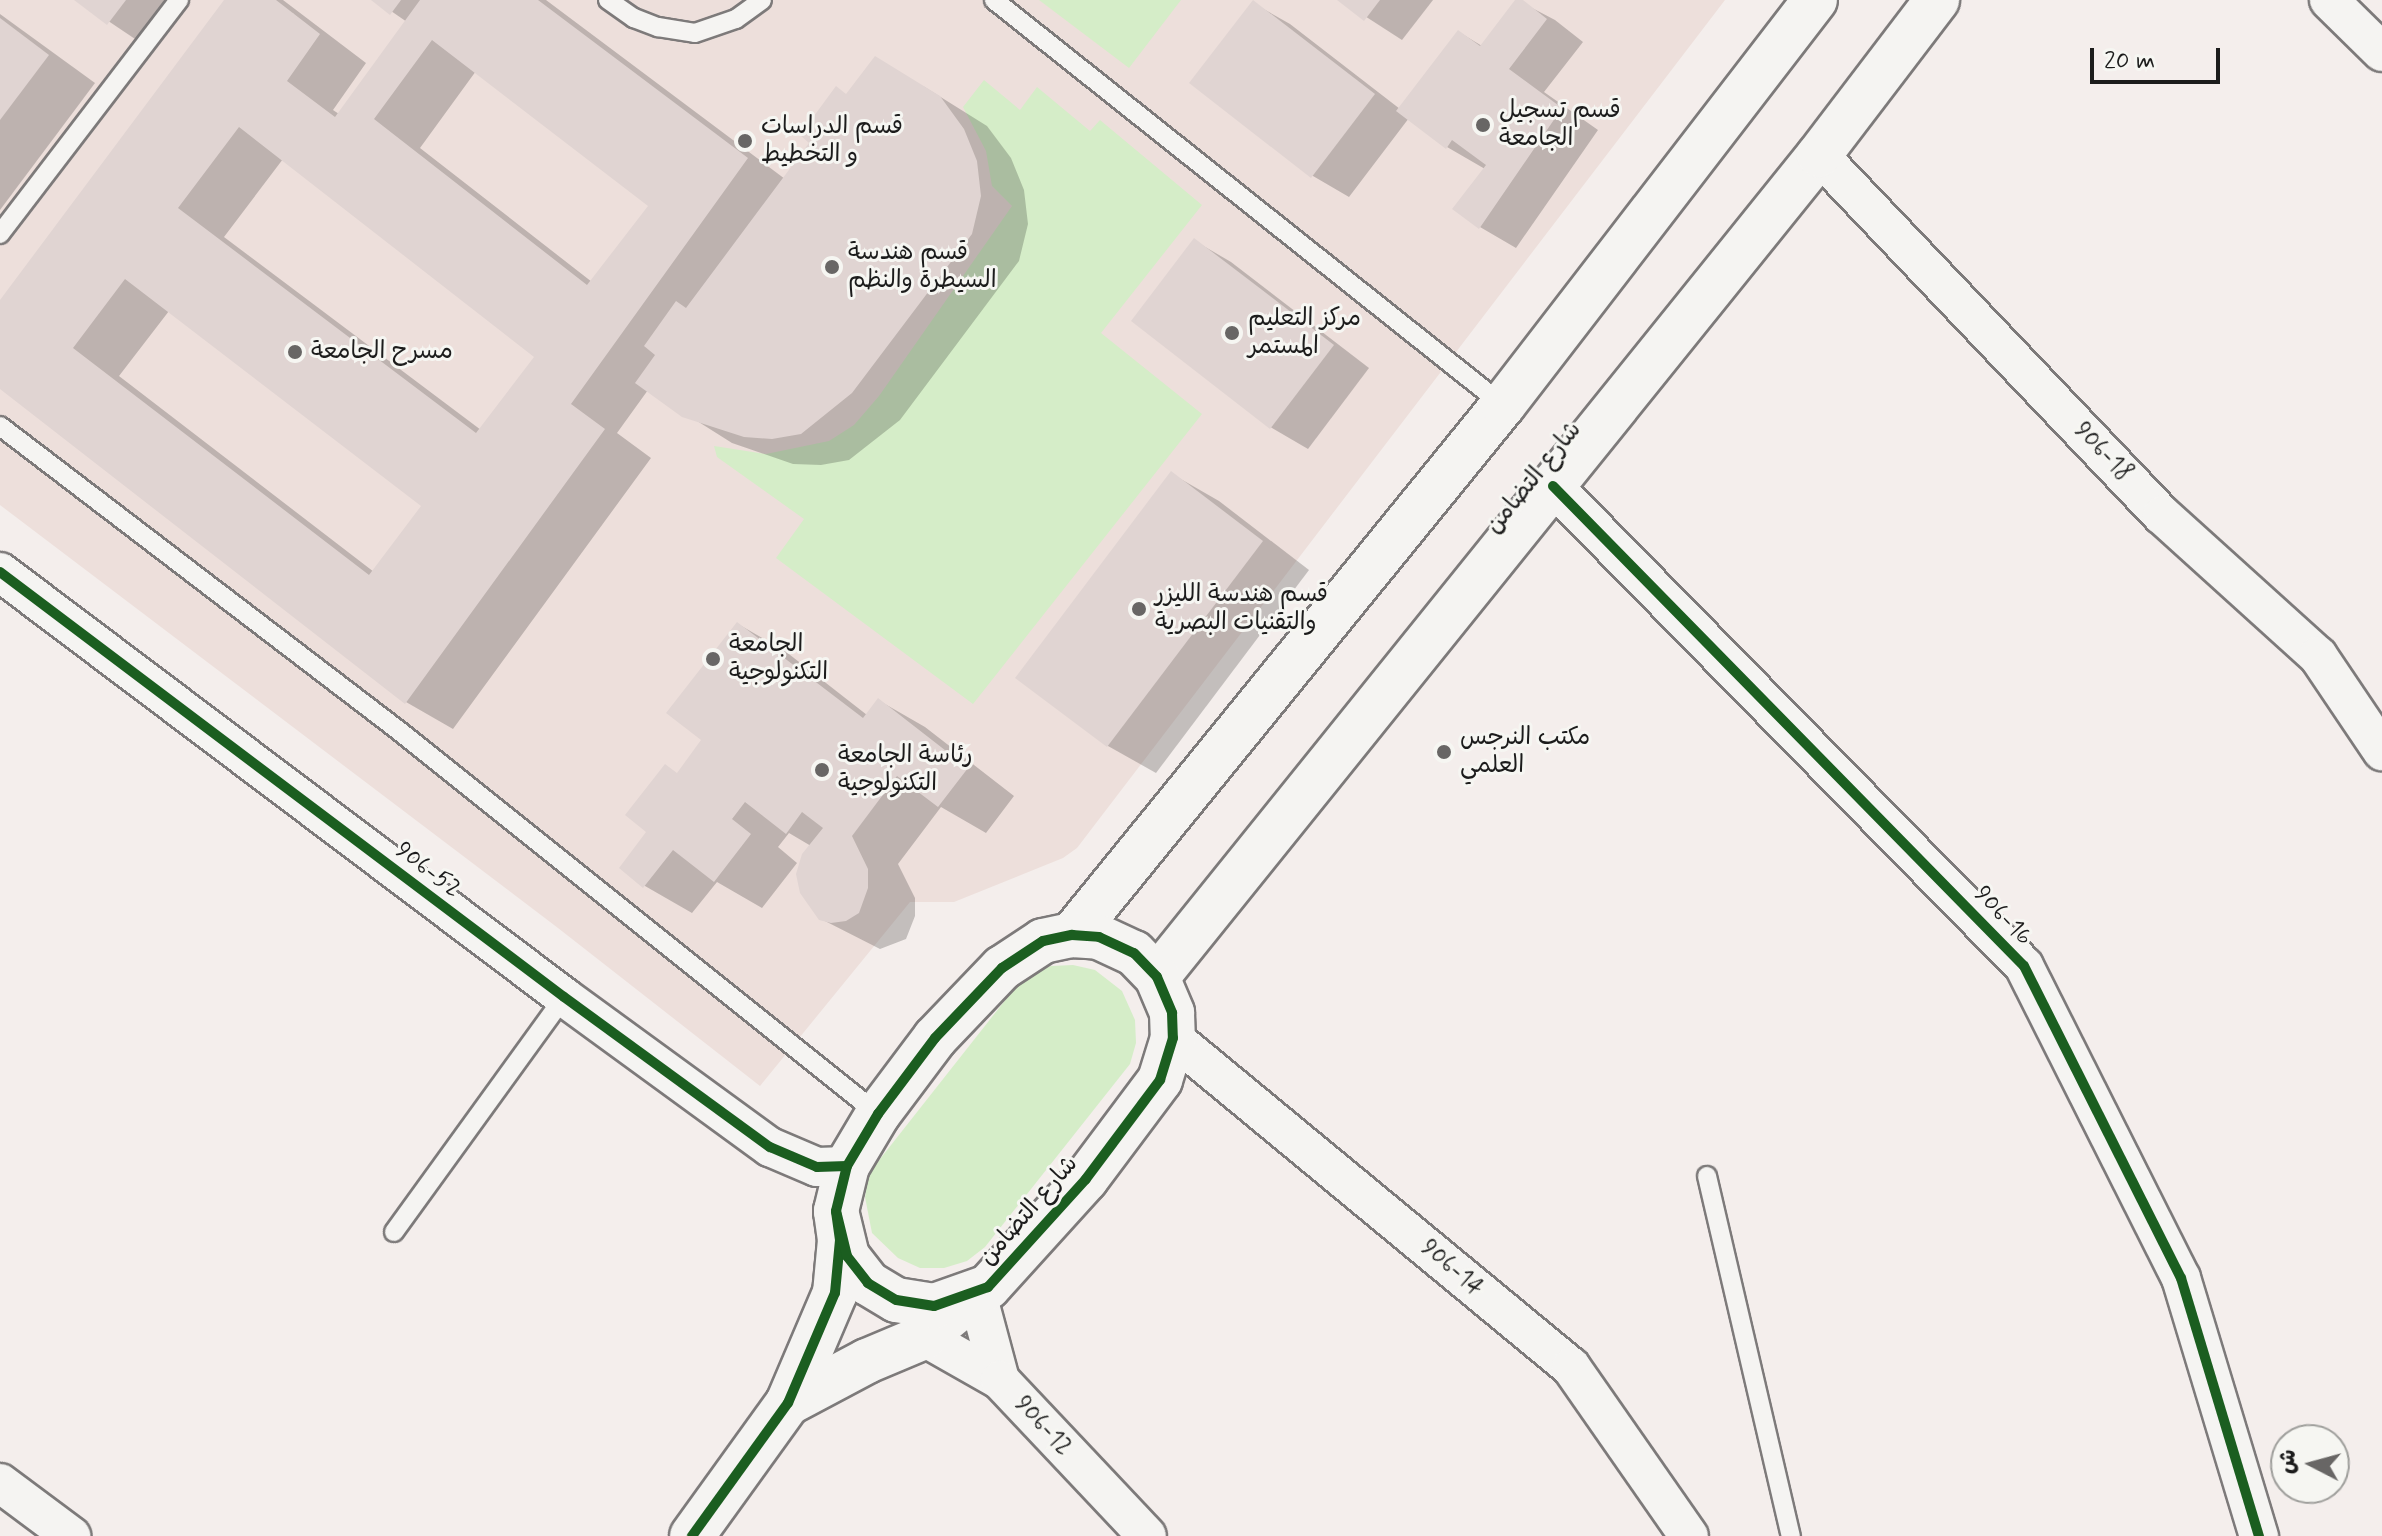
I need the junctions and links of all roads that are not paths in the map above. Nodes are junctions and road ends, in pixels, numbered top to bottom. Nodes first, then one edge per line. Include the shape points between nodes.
1 (179, 0) edge
2 (608, 0) edge
3 (762, 0) edge
4 (994, 0) edge
5 (1815, 0) edge
6 (1937, 0) edge
7 (2329, 0) edge
8 (2382, 52) edge
9 (1819, 155) junction
10 (0, 234) edge
11 (1503, 405) junction
12 (0, 426) edge
13 (1553, 486) junction
14 (0, 572) edge
15 (2382, 751) edge
16 (1072, 935) junction
17 (1157, 977) junction
18 (564, 997) junction
19 (1173, 1038) junction
20 (878, 1114) junction
21 (847, 1166) junction
22 (1707, 1176) dead end
23 (836, 1211) junction
24 (394, 1232) dead end
25 (977, 1294) junction
26 (924, 1337) junction
27 (1000, 1380) junction
28 (788, 1403) junction
29 (0, 1483) edge
30 (71, 1536) edge
31 (692, 1536) edge
32 (1147, 1536) edge
33 (1689, 1536) edge
34 (1791, 1536) edge
35 (2259, 1536) edge

1 - 10 lane
2 - 3 lane via 634,18 695,33 736,19
4 - 11 lane
5 - 11 street
6 - 9 street, شارع التضامن
7 - 8 street
9 - 13 street, شارع التضامن
9 - 15 street, 906-18 via 2162,515 2318,656
11 - 16 street
12 - 20 lane via 398,730
13 - 17 street, شارع التضامن
13 - 35 street, 906-16 via 2024,966 2181,1278
14 - 18 street, 906-52
16 - 17 street, شارع التضامن via 1099,937 1134,953
16 - 20 street, شارع التضامن via 1043,941 1002,968 935,1038
17 - 19 street, شارع التضامن via 1172,1013
18 - 21 street, 906-52 via 770,1147 817,1167
18 - 24 lane
19 - 25 street, شارع التضامن via 1160,1080 1086,1179 997,1279
19 - 33 street, 906-14 via 1571,1367
20 - 21 street, شارع التضامن
21 - 23 street, شارع التضامن
22 - 34 lane
23 - 25 street, شارع التضامن via 847,1256 868,1283 896,1300 934,1306
23 - 28 street, شارع التضامن via 840,1240 835,1293
25 - 26 street, شارع التضامن
25 - 27 street
26 - 27 street, 906-12
26 - 28 street, شارع التضامن
27 - 32 street, 906-12
28 - 31 street, شارع التضامن
29 - 30 street

